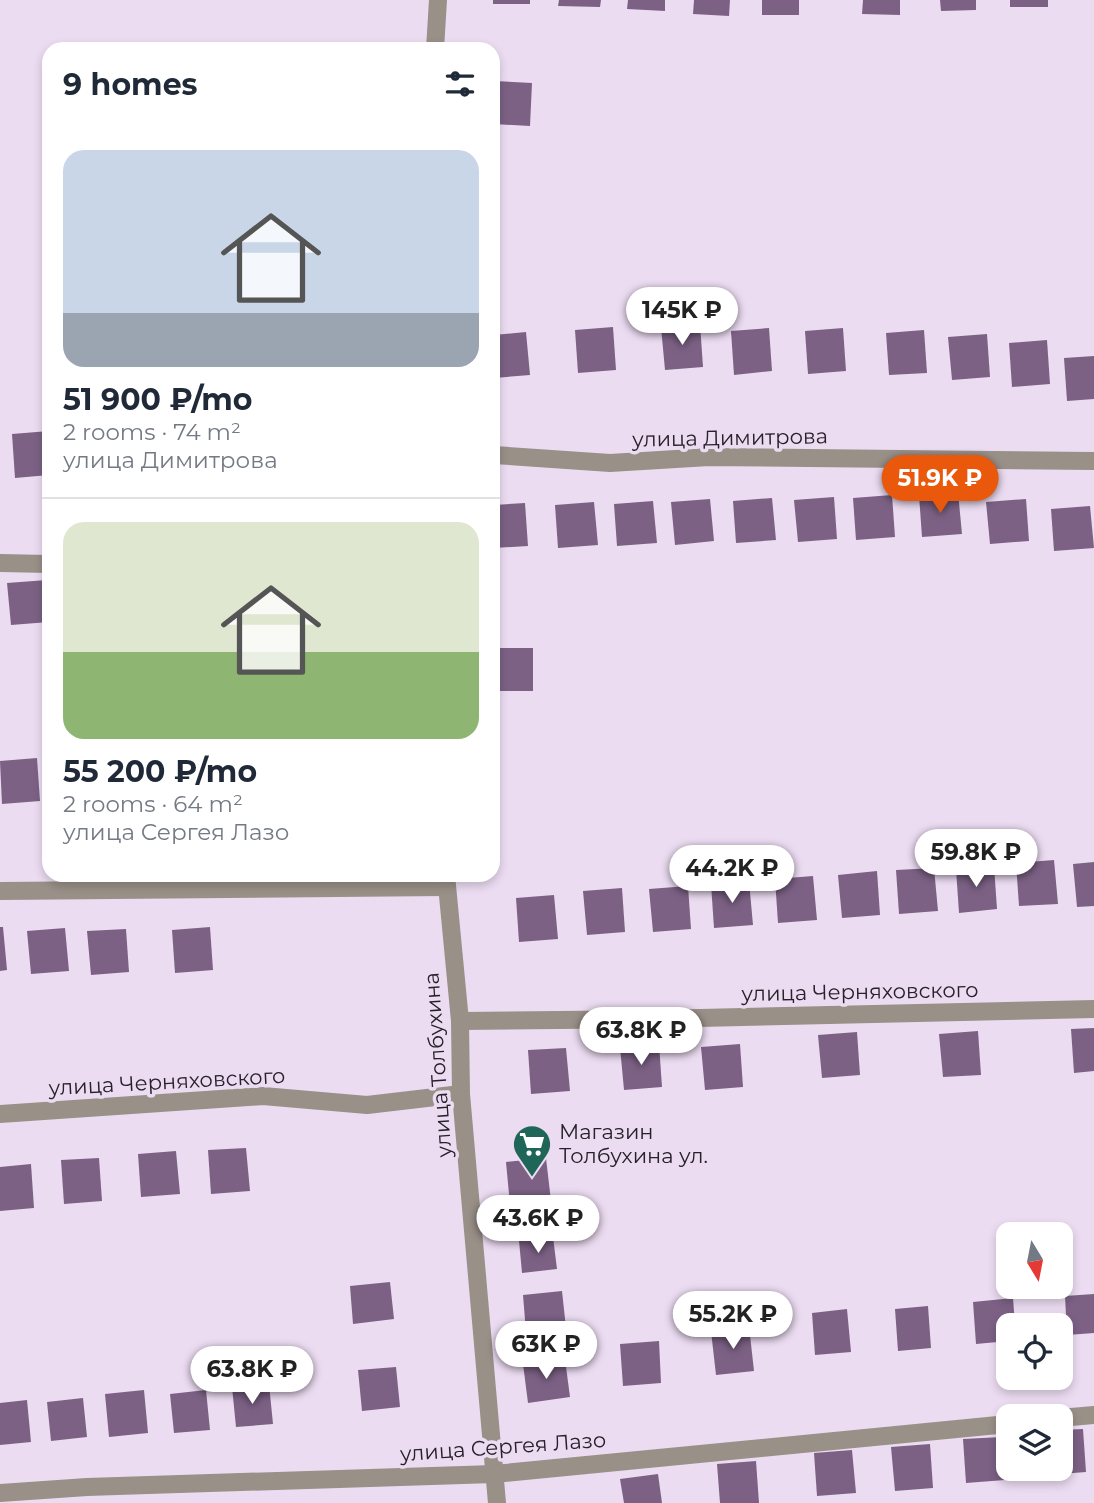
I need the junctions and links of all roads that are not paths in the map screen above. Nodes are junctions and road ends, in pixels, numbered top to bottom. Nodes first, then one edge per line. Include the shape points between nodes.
1 (438, 0) edge
2 (435, 42) edge
3 (500, 455) edge
4 (1094, 461) edge
5 (0, 563) edge
6 (42, 564) edge
7 (402, 882) edge
8 (447, 882) edge
9 (0, 891) edge
10 (1094, 1009) edge
11 (460, 1021) junction
12 (461, 1094) junction
13 (0, 1114) edge
14 (1094, 1415) edge
15 (1073, 1417) edge
16 (996, 1424) edge
17 (494, 1474) junction
18 (0, 1493) edge
19 (497, 1503) edge

1 - 2 street
3 - 4 street, улица Димитрова via 610,463 709,457
5 - 6 street
7 - 9 street
8 - 11 street, улица Толбухина
10 - 11 street, улица Черняховского
11 - 12 street, улица Толбухина
12 - 13 street, улица Черняховского via 367,1105 262,1096
12 - 17 street, улица Толбухина
14 - 15 street
16 - 17 street, улица Сергея Лазо
17 - 18 street, улица Сергея Лазо
17 - 19 street, улица Толбухина

